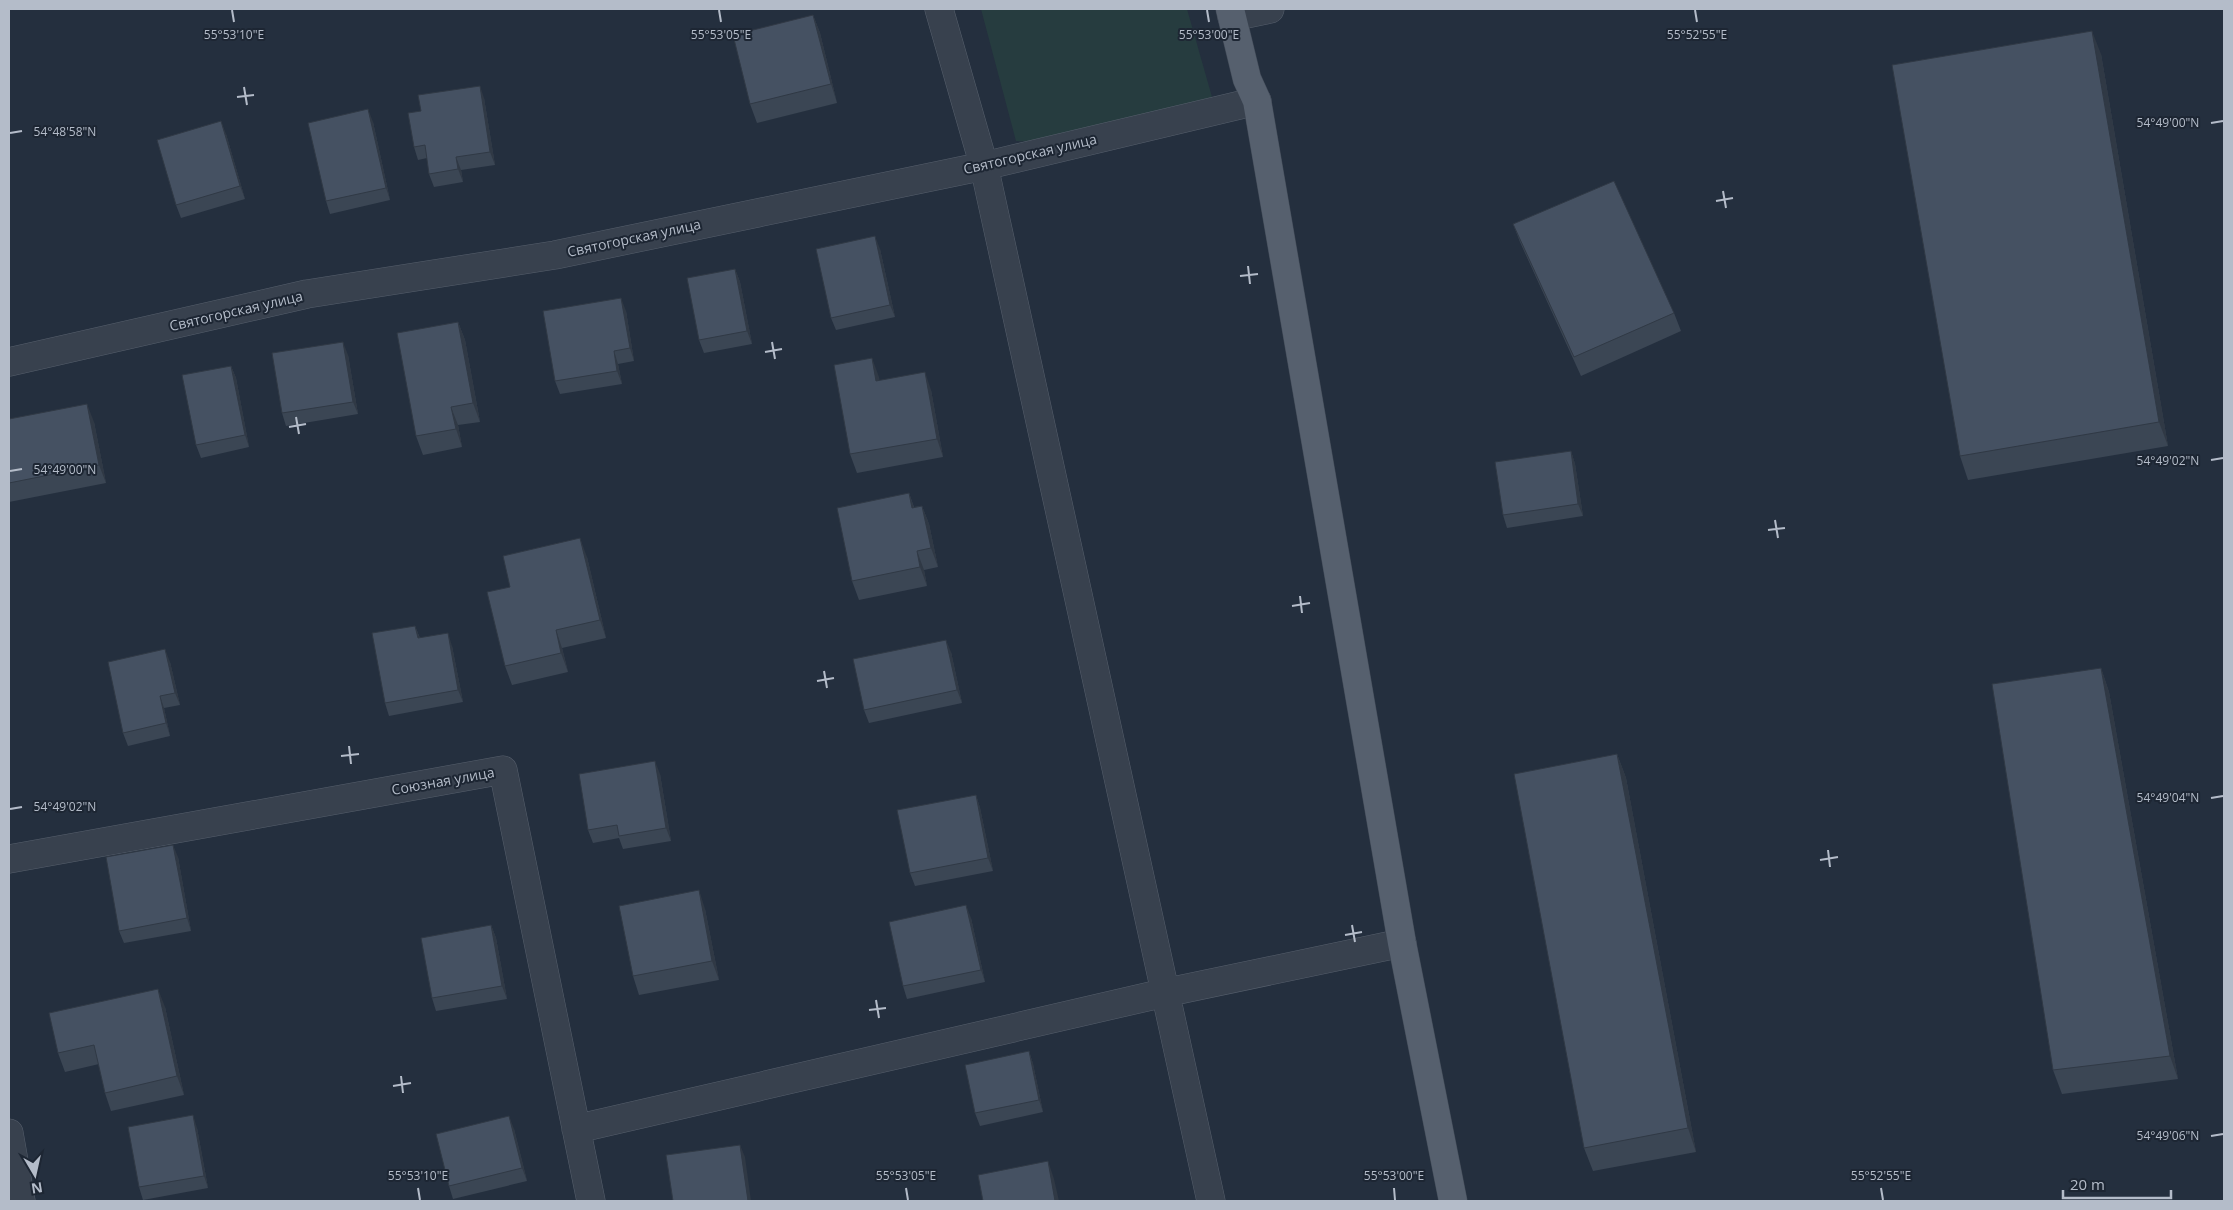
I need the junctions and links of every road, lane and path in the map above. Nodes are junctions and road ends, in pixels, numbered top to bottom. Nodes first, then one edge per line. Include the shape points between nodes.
1 (939, 9) edge
2 (1270, 9) edge
3 (1231, 13) edge
4 (1257, 101) junction
5 (984, 166) junction
6 (9, 362) edge
7 (9, 859) edge
8 (1402, 943) junction
9 (1164, 992) junction
10 (576, 1129) junction
11 (9, 1133) edge
12 (21, 1201) edge
13 (591, 1201) edge
14 (1211, 1201) edge
15 (1453, 1201) edge

1 - 5 street
2 - 3 street
3 - 4 main road via 1247,79
4 - 5 street, Святогорская улица
4 - 8 main road
5 - 6 street, Святогорская улица via 555,255 307,294
5 - 9 street
7 - 10 street, Союзная улица via 503,770
8 - 9 street
8 - 15 main road
9 - 10 street
9 - 14 street
10 - 13 street, Союзная улица
11 - 12 street

